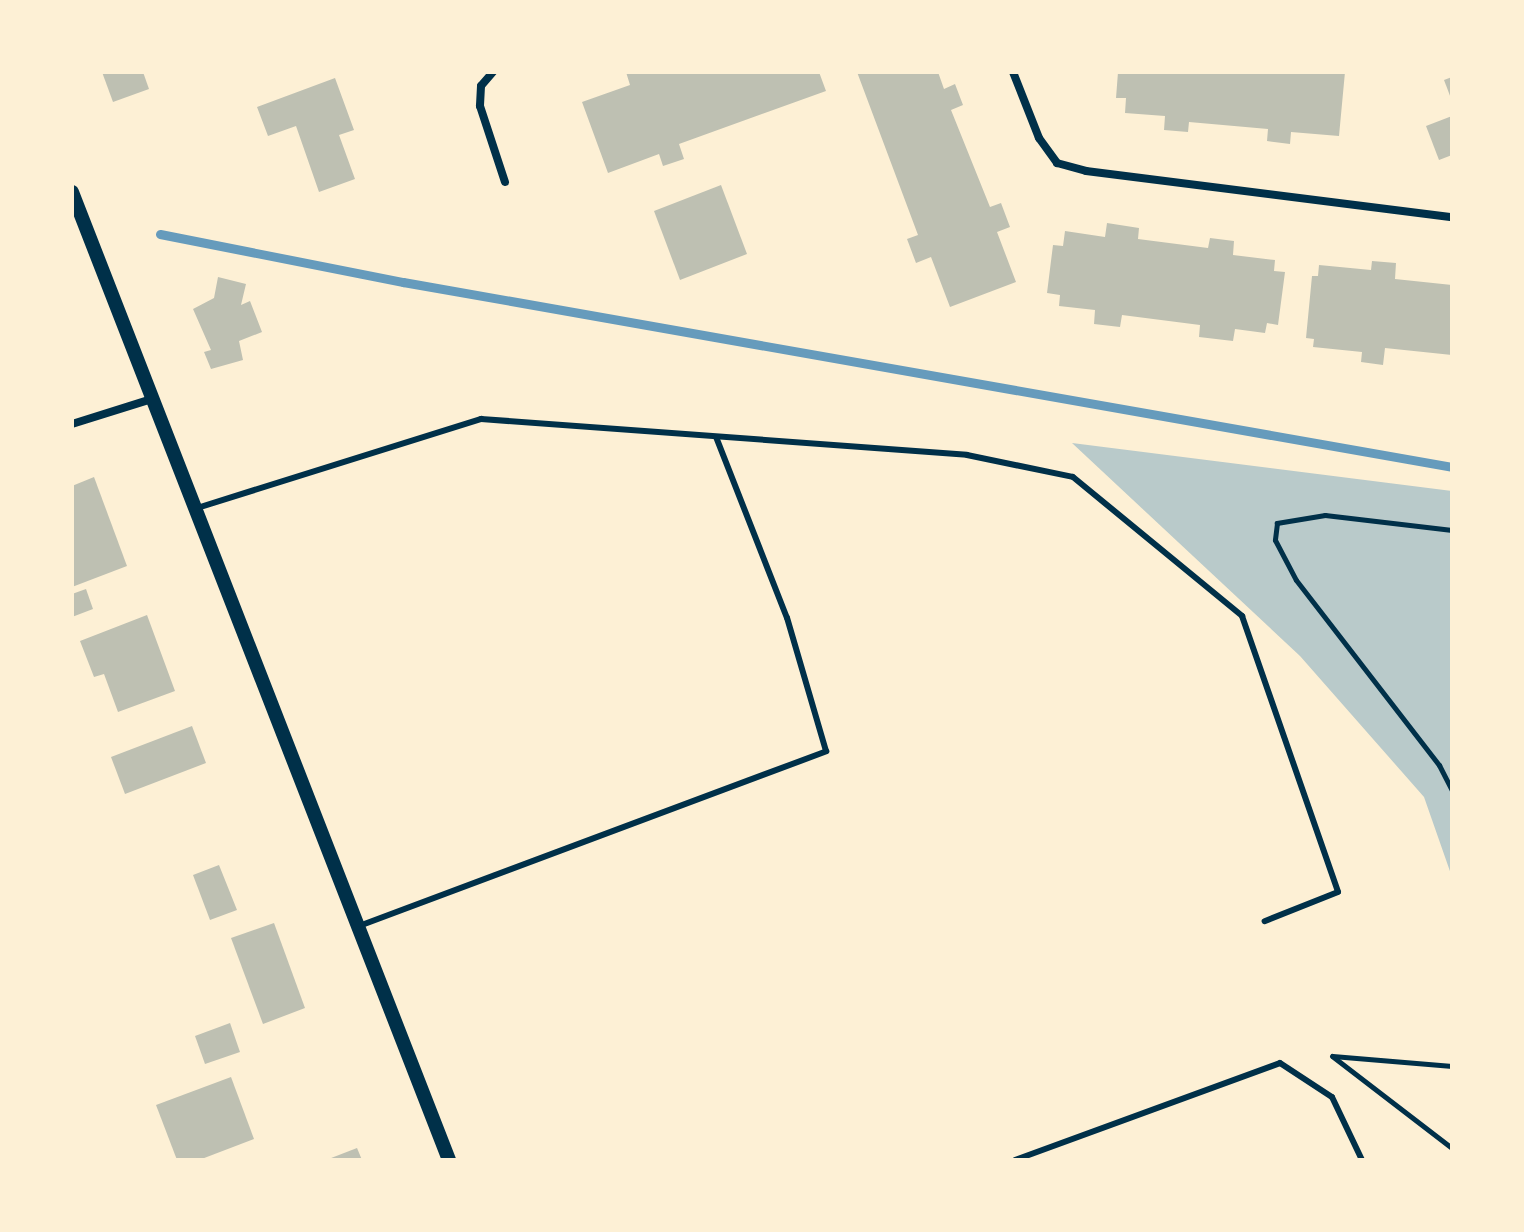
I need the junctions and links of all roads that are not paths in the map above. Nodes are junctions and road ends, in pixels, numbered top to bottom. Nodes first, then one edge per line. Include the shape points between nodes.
1 (493, 72) edge
2 (1013, 72) edge
3 (505, 182) dead end
4 (72, 192) edge
5 (1452, 217) edge
6 (152, 399) junction
7 (72, 424) edge
8 (716, 437) junction
9 (194, 509) junction
10 (1265, 921) dead end
11 (359, 926) junction
12 (449, 1160) edge
13 (1015, 1160) edge
14 (1362, 1160) edge

1 - 3 street via 481,86 480,106
2 - 5 street via 1039,138 1057,163
4 - 6 street
6 - 7 street
6 - 9 street
8 - 9 lane via 481,419
8 - 10 lane via 967,455 1073,477 1242,616 1338,892
8 - 11 lane via 787,618 826,751
9 - 11 street
11 - 12 street
13 - 14 lane via 1280,1063 1332,1097

